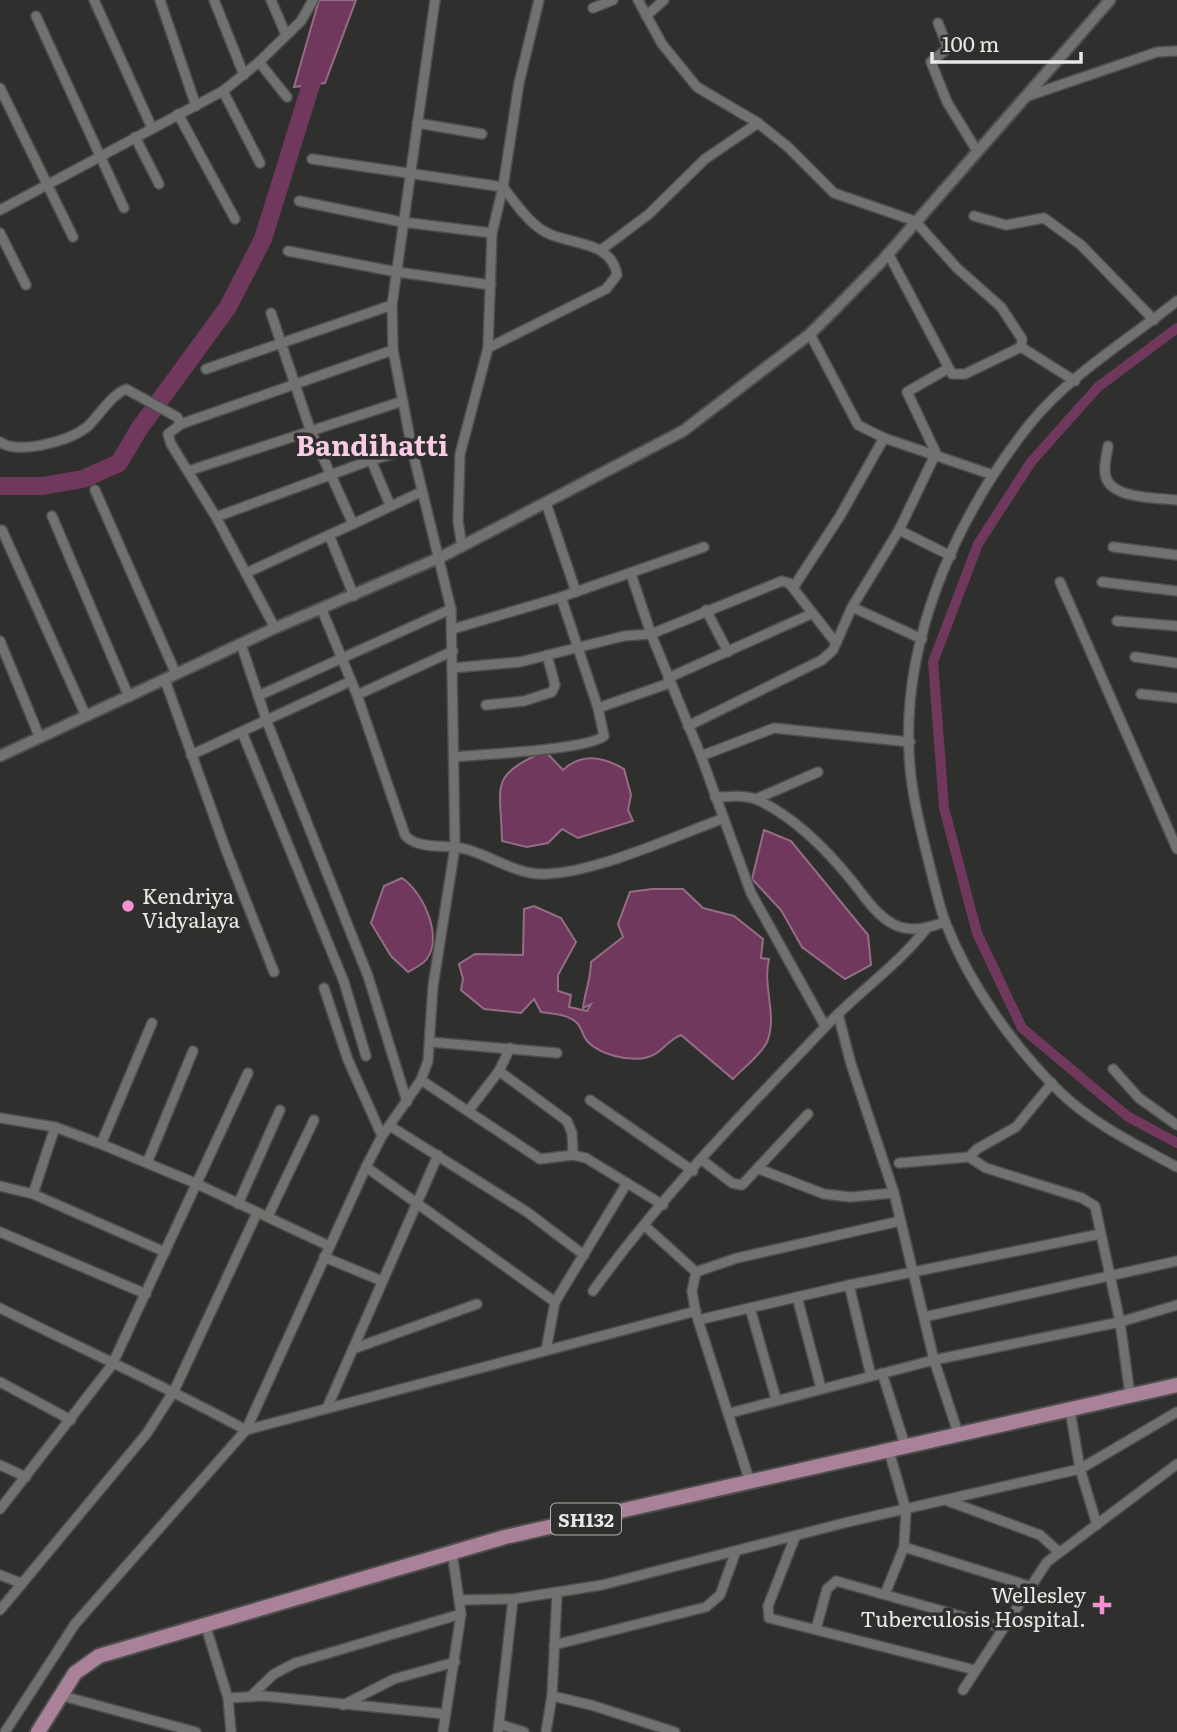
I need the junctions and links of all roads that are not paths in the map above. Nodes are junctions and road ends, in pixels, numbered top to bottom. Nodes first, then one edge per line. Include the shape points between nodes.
1 (94, 0) edge
2 (160, 0) edge
3 (214, 0) edge
4 (271, 0) edge
5 (313, 0) edge
6 (435, 0) edge
7 (539, 0) edge
8 (613, 0) edge
9 (638, 0) edge
10 (664, 0) edge
11 (1110, 0) edge
12 (593, 8) dead end
13 (36, 16) dead end
14 (646, 16) junction
15 (938, 23) dead end
16 (286, 35) junction
17 (1177, 51) edge
18 (259, 62) junction
19 (244, 75) junction
20 (0, 88) edge
21 (223, 91) junction
22 (287, 97) dead end
23 (1025, 97) junction
24 (196, 106) junction
25 (178, 114) junction
26 (416, 123) junction
27 (758, 123) junction
28 (152, 128) junction
29 (482, 134) dead end
30 (135, 137) junction
31 (977, 151) junction
32 (100, 156) junction
33 (312, 159) dead end
34 (260, 163) dead end
35 (410, 172) junction
36 (159, 184) dead end
37 (46, 186) junction
38 (503, 187) junction
39 (299, 201) dead end
40 (124, 208) dead end
41 (0, 211) edge
42 (974, 216) dead end
43 (235, 219) dead end
44 (915, 221) junction
45 (402, 222) junction
46 (0, 233) edge
47 (492, 233) junction
48 (73, 237) dead end
49 (601, 250) junction
50 (288, 251) dead end
51 (888, 253) junction
52 (397, 272) junction
53 (26, 285) dead end
54 (491, 285) junction
55 (1177, 301) edge
56 (392, 305) junction
57 (271, 313) dead end
58 (1154, 320) junction
59 (810, 334) junction
60 (282, 343) junction
61 (488, 348) junction
62 (1021, 348) junction
63 (393, 350) junction
64 (206, 369) dead end
65 (947, 369) junction
66 (1075, 381) junction
67 (294, 383) junction
68 (403, 401) junction
69 (179, 421) junction
70 (310, 429) junction
71 (884, 438) junction
72 (0, 442) edge
73 (1108, 446) dead end
74 (412, 449) junction
75 (936, 453) junction
76 (371, 460) junction
77 (188, 471) junction
78 (329, 475) junction
79 (993, 475) junction
80 (95, 490) dead end
81 (421, 492) junction
82 (1177, 500) edge
83 (546, 503) junction
84 (390, 505) junction
85 (52, 516) dead end
86 (216, 516) junction
87 (353, 524) junction
88 (2, 530) dead end
89 (899, 530) junction
90 (330, 535) junction
91 (462, 547) junction
92 (704, 547) dead end
93 (1113, 547) dead end
94 (1177, 555) edge
95 (951, 556) junction
96 (441, 557) junction
97 (246, 573) junction
98 (631, 574) junction
99 (1060, 582) dead end
100 (1102, 582) dead end
101 (793, 588) junction
102 (1177, 590) edge
103 (576, 592) junction
104 (355, 596) junction
105 (561, 597) junction
106 (852, 607) junction
107 (451, 609) junction
108 (322, 610) junction
109 (706, 610) junction
110 (811, 614) junction
111 (1117, 621) dead end
112 (1177, 626) edge
113 (275, 628) junction
114 (453, 629) junction
115 (651, 634) junction
116 (922, 639) junction
117 (0, 641) edge
118 (836, 643) junction
119 (241, 644) junction
120 (579, 646) junction
121 (453, 651) junction
122 (728, 652) junction
123 (547, 655) junction
124 (1135, 657) dead end
125 (341, 658) junction
126 (1177, 663) edge
127 (452, 668) junction
128 (171, 677) junction
129 (351, 681) junction
130 (669, 681) junction
131 (1141, 694) dead end
132 (357, 695) junction
133 (129, 696) junction
134 (258, 696) junction
135 (1177, 698) edge
136 (486, 705) dead end
137 (598, 708) junction
138 (86, 716) junction
139 (267, 722) junction
140 (688, 726) junction
141 (242, 732) junction
142 (40, 738) junction
143 (910, 742) junction
144 (191, 755) junction
145 (0, 756) edge
146 (456, 757) junction
147 (701, 757) junction
148 (818, 772) dead end
149 (715, 797) junction
150 (756, 799) junction
151 (722, 820) junction
152 (455, 847) junction
153 (1177, 849) edge
154 (945, 922) junction
155 (926, 929) junction
156 (274, 972) dead end
157 (324, 988) dead end
158 (838, 1014) junction
159 (152, 1023) dead end
160 (825, 1026) junction
161 (430, 1042) junction
162 (510, 1048) junction
163 (193, 1051) dead end
164 (557, 1053) dead end
165 (366, 1056) dead end
166 (1113, 1069) dead end
167 (499, 1071) junction
168 (248, 1073) dead end
169 (421, 1080) junction
170 (1052, 1083) junction
171 (590, 1100) dead end
172 (407, 1102) junction
173 (280, 1110) dead end
174 (469, 1110) junction
175 (808, 1114) dead end
176 (0, 1118) edge
177 (314, 1120) dead end
178 (1177, 1125) edge
179 (390, 1126) junction
180 (55, 1127) junction
181 (382, 1136) junction
182 (101, 1144) junction
183 (438, 1155) junction
184 (573, 1155) junction
185 (969, 1157) junction
186 (702, 1160) junction
187 (147, 1163) junction
188 (899, 1163) dead end
189 (366, 1167) junction
190 (1177, 1167) edge
191 (759, 1168) junction
192 (693, 1171) junction
193 (195, 1183) junction
194 (627, 1183) junction
195 (0, 1186) edge
196 (894, 1193) junction
197 (33, 1194) junction
198 (417, 1202) junction
199 (238, 1204) junction
200 (663, 1205) junction
201 (257, 1213) junction
202 (268, 1216) junction
203 (900, 1221) junction
204 (645, 1226) junction
205 (0, 1232) edge
206 (1100, 1234) junction
207 (327, 1245) junction
208 (165, 1252) junction
209 (584, 1255) junction
210 (324, 1257) junction
211 (1177, 1261) edge
212 (696, 1272) junction
213 (912, 1273) junction
214 (1110, 1275) junction
215 (382, 1281) junction
216 (849, 1285) junction
217 (593, 1291) dead end
218 (145, 1294) junction
219 (797, 1297) junction
220 (555, 1301) junction
221 (477, 1304) dead end
222 (1177, 1305) edge
223 (0, 1308) edge
224 (750, 1308) junction
225 (697, 1316) junction
226 (925, 1317) junction
227 (1120, 1322) junction
228 (353, 1349) junction
229 (546, 1350) junction
230 (934, 1360) junction
231 (112, 1365) junction
232 (882, 1373) junction
233 (871, 1376) junction
234 (0, 1382) edge
235 (1177, 1385) edge
236 (821, 1388) junction
237 (174, 1391) junction
238 (1130, 1395) junction
239 (776, 1399) junction
240 (327, 1408) junction
241 (1070, 1410) junction
242 (1177, 1412) edge
243 (730, 1413) junction
244 (71, 1420) junction
245 (246, 1430) junction
246 (959, 1436) junction
247 (906, 1448) junction
248 (889, 1451) junction
249 (1177, 1464) edge
250 (0, 1465) edge
251 (1080, 1469) junction
252 (26, 1477) junction
253 (750, 1482) junction
254 (945, 1500) junction
255 (0, 1509) edge
256 (906, 1510) junction
257 (1097, 1524) junction
258 (794, 1537) junction
259 (904, 1547) junction
260 (736, 1551) junction
261 (452, 1552) junction
262 (1059, 1552) junction
263 (0, 1575) edge
264 (21, 1583) junction
265 (1029, 1587) junction
266 (557, 1594) junction
267 (885, 1594) junction
268 (513, 1599) junction
269 (461, 1600) junction
270 (0, 1610) edge
271 (461, 1614) junction
272 (205, 1624) junction
273 (1003, 1628) junction
274 (816, 1629) junction
275 (554, 1645) junction
276 (455, 1662) junction
277 (975, 1670) junction
278 (963, 1690) dead end
279 (59, 1695) junction
280 (252, 1695) junction
281 (552, 1696) junction
282 (228, 1698) junction
283 (341, 1706) junction
284 (445, 1714) junction
285 (498, 1728) edge
286 (660, 1729) edge
287 (42, 1730) edge
288 (5, 1732) edge
289 (196, 1732) edge
290 (231, 1732) edge
291 (443, 1732) edge
292 (524, 1732) edge
293 (546, 1732) edge
294 (675, 1732) edge

1 - 28 street
2 - 24 street
3 - 19 street
4 - 16 street
5 - 16 street
6 - 26 street
7 - 38 street via 519,83
8 - 12 street
9 - 14 street
10 - 14 street
11 - 23 street
13 - 32 street
14 - 27 street via 697,87
15 - 31 street via 948,48 931,62 947,102
16 - 18 street
17 - 23 street via 1157,52
18 - 19 street
18 - 22 street
19 - 21 street
20 - 37 street
21 - 24 street
21 - 34 street
23 - 31 street
24 - 25 street
25 - 28 street
25 - 43 street
26 - 29 street
26 - 35 street
27 - 44 street via 834,193
27 - 49 street via 705,159 649,214
28 - 30 street
30 - 32 street
30 - 36 street
31 - 44 street
32 - 37 street
32 - 40 street
33 - 35 street
35 - 38 street
35 - 45 street
37 - 41 street
37 - 48 street
38 - 47 street
38 - 49 street via 539,228
39 - 45 street
42 - 58 street via 1006,225 1044,218 1082,245
44 - 51 street
44 - 62 street via 957,268 1001,307 1022,339
45 - 47 street
45 - 52 street
46 - 53 street
47 - 54 street
49 - 61 street via 616,266 614,282
50 - 52 street
51 - 59 street
51 - 65 street
52 - 54 street
52 - 56 street
54 - 61 street
55 - 58 street
56 - 60 street
56 - 63 street
57 - 60 street
58 - 66 street
59 - 71 street via 850,417 865,431
59 - 83 street via 683,431
60 - 64 street
60 - 67 street
61 - 91 street via 460,454
62 - 65 street via 965,374 957,376
62 - 66 street
63 - 67 street
63 - 68 street
65 - 75 street via 908,392
66 - 79 street via 1031,422
67 - 69 street
67 - 70 street
68 - 70 street
68 - 74 street
69 - 72 street via 122,390 79,432 22,449
69 - 77 street via 168,439
70 - 77 street
70 - 78 street
71 - 75 street
71 - 101 street
73 - 82 street via 1105,470 1107,481 1115,488
74 - 76 street
74 - 81 street
75 - 79 street
75 - 89 street
76 - 78 street
76 - 84 street
77 - 86 street
78 - 86 street
78 - 87 street
79 - 95 street
80 - 128 street
81 - 84 street
81 - 96 street
83 - 91 street
83 - 103 street
84 - 87 street
85 - 133 street
86 - 97 street
87 - 90 street
88 - 138 street
89 - 95 street
89 - 106 street
90 - 97 street
90 - 104 street
91 - 96 street
92 - 98 street
93 - 94 street
95 - 116 street via 930,603
96 - 104 street
96 - 107 street
97 - 113 street
98 - 103 street
98 - 115 street
99 - 153 street
100 - 102 street
101 - 109 street via 782,581
101 - 110 street
103 - 105 street
104 - 108 street
105 - 114 street
105 - 120 street
106 - 116 street
106 - 118 street
107 - 114 street
107 - 125 street
108 - 113 street
108 - 125 street
109 - 115 street
109 - 122 street
110 - 118 street
110 - 122 street
111 - 112 street
113 - 119 street
114 - 121 street
115 - 120 street
115 - 130 street
116 - 143 street via 911,693
117 - 142 street
118 - 140 street via 822,660
119 - 128 street
119 - 134 street
120 - 123 street
120 - 137 street
121 - 127 street
121 - 132 street
122 - 130 street
123 - 127 street via 501,665
123 - 136 street via 555,685 552,692
124 - 126 street
125 - 129 street
125 - 134 street
127 - 146 street
128 - 133 street
128 - 144 street
129 - 132 street
129 - 139 street
130 - 137 street
130 - 140 street
131 - 135 street
132 - 152 street via 405,835 413,842
133 - 138 street
134 - 139 street
137 - 146 street via 604,731 598,740
138 - 142 street
139 - 141 street
139 - 172 street via 368,976
140 - 147 street
141 - 144 street
141 - 165 street via 339,970
142 - 145 street
143 - 147 street via 774,728
143 - 154 street via 914,800
144 - 156 street
146 - 152 street
147 - 149 street
148 - 150 street
149 - 150 street
149 - 151 street
150 - 155 street via 799,827 829,855 881,916 895,925
151 - 152 street via 551,875 513,869 476,851
151 - 160 street via 751,893
152 - 161 street via 433,986
154 - 155 street
154 - 170 street via 987,1000
155 - 158 street via 906,954
157 - 181 street via 348,1060
158 - 160 street
158 - 196 street
159 - 182 street
160 - 186 street
161 - 162 street
161 - 169 street
162 - 164 street
162 - 167 street
163 - 187 street
166 - 178 street via 1139,1098
167 - 174 street
167 - 184 street via 567,1121
168 - 193 street
169 - 172 street
169 - 174 street
170 - 185 street via 1016,1127
170 - 190 street via 1118,1135
171 - 192 street
172 - 179 street
173 - 199 street
174 - 184 street via 540,1159
175 - 191 street
176 - 180 street
177 - 202 street
179 - 181 street
179 - 183 street
180 - 182 street
180 - 197 street
181 - 189 street
182 - 187 street
183 - 198 street
183 - 209 street
184 - 194 street
185 - 188 street
185 - 206 street via 986,1168 1091,1201
186 - 191 street via 737,1185 747,1183
186 - 192 street
187 - 193 street
189 - 198 street
189 - 207 street
191 - 196 street via 824,1194
192 - 200 street
193 - 199 street
193 - 208 street
194 - 200 street
194 - 209 street
195 - 197 street
196 - 203 street
197 - 208 street
198 - 215 street
198 - 220 street
199 - 201 street
200 - 204 street
201 - 202 street
201 - 237 street
202 - 207 street
203 - 212 street via 737,1258
203 - 213 street
204 - 212 street
204 - 217 street
205 - 218 street
206 - 213 street
206 - 214 street
207 - 210 street
208 - 218 street
209 - 220 street
210 - 215 street
210 - 245 street
211 - 214 street
212 - 225 street via 692,1292
213 - 216 street
213 - 226 street
214 - 226 street
214 - 227 street
215 - 228 street
216 - 219 street
216 - 233 street
218 - 231 street
219 - 224 street
219 - 236 street
220 - 229 street
221 - 228 street
222 - 227 street
223 - 231 street
224 - 225 street
224 - 239 street
225 - 229 street
225 - 243 street
226 - 230 street
227 - 230 street
227 - 238 street
228 - 240 street
229 - 240 street
230 - 232 street
230 - 246 street
231 - 237 street
231 - 244 street
232 - 233 street
232 - 247 street
233 - 236 street
234 - 244 street
235 - 238 main road, SH132
236 - 239 street
237 - 245 street
237 - 264 street via 147,1433
238 - 241 main road, SH132
239 - 243 street
240 - 245 street
241 - 246 main road, SH132
241 - 251 street
242 - 251 street
243 - 253 street
244 - 252 street
245 - 288 street via 75,1624
246 - 247 main road, SH132
247 - 248 main road, SH132
248 - 253 main road, SH132
248 - 256 street
249 - 257 street
250 - 252 street
251 - 254 street
251 - 257 street
252 - 255 street
253 - 261 main road, SH132
254 - 256 street
254 - 262 street via 1040,1535
256 - 258 street
256 - 259 street
257 - 262 street
258 - 260 street
258 - 274 street via 767,1613 775,1622
259 - 265 street
259 - 267 street
260 - 266 street
260 - 275 street via 720,1595 706,1607
261 - 269 street
261 - 272 main road, SH132
262 - 265 street
263 - 264 street
264 - 270 street
265 - 273 street
266 - 268 street
266 - 275 street
267 - 273 street
267 - 274 street via 832,1581
268 - 269 street
268 - 285 street
269 - 271 street
271 - 276 street
271 - 280 street via 295,1662
272 - 279 main road, SH132 via 99,1656 75,1672
272 - 282 street
273 - 277 street
274 - 277 street
275 - 281 street
276 - 283 street via 394,1679
276 - 284 street
277 - 278 street
279 - 287 main road, SH132
279 - 289 street
280 - 282 street
280 - 283 street
281 - 286 street via 591,1704
281 - 293 street
282 - 290 street
283 - 284 street
284 - 291 street
285 - 292 street
286 - 294 street

